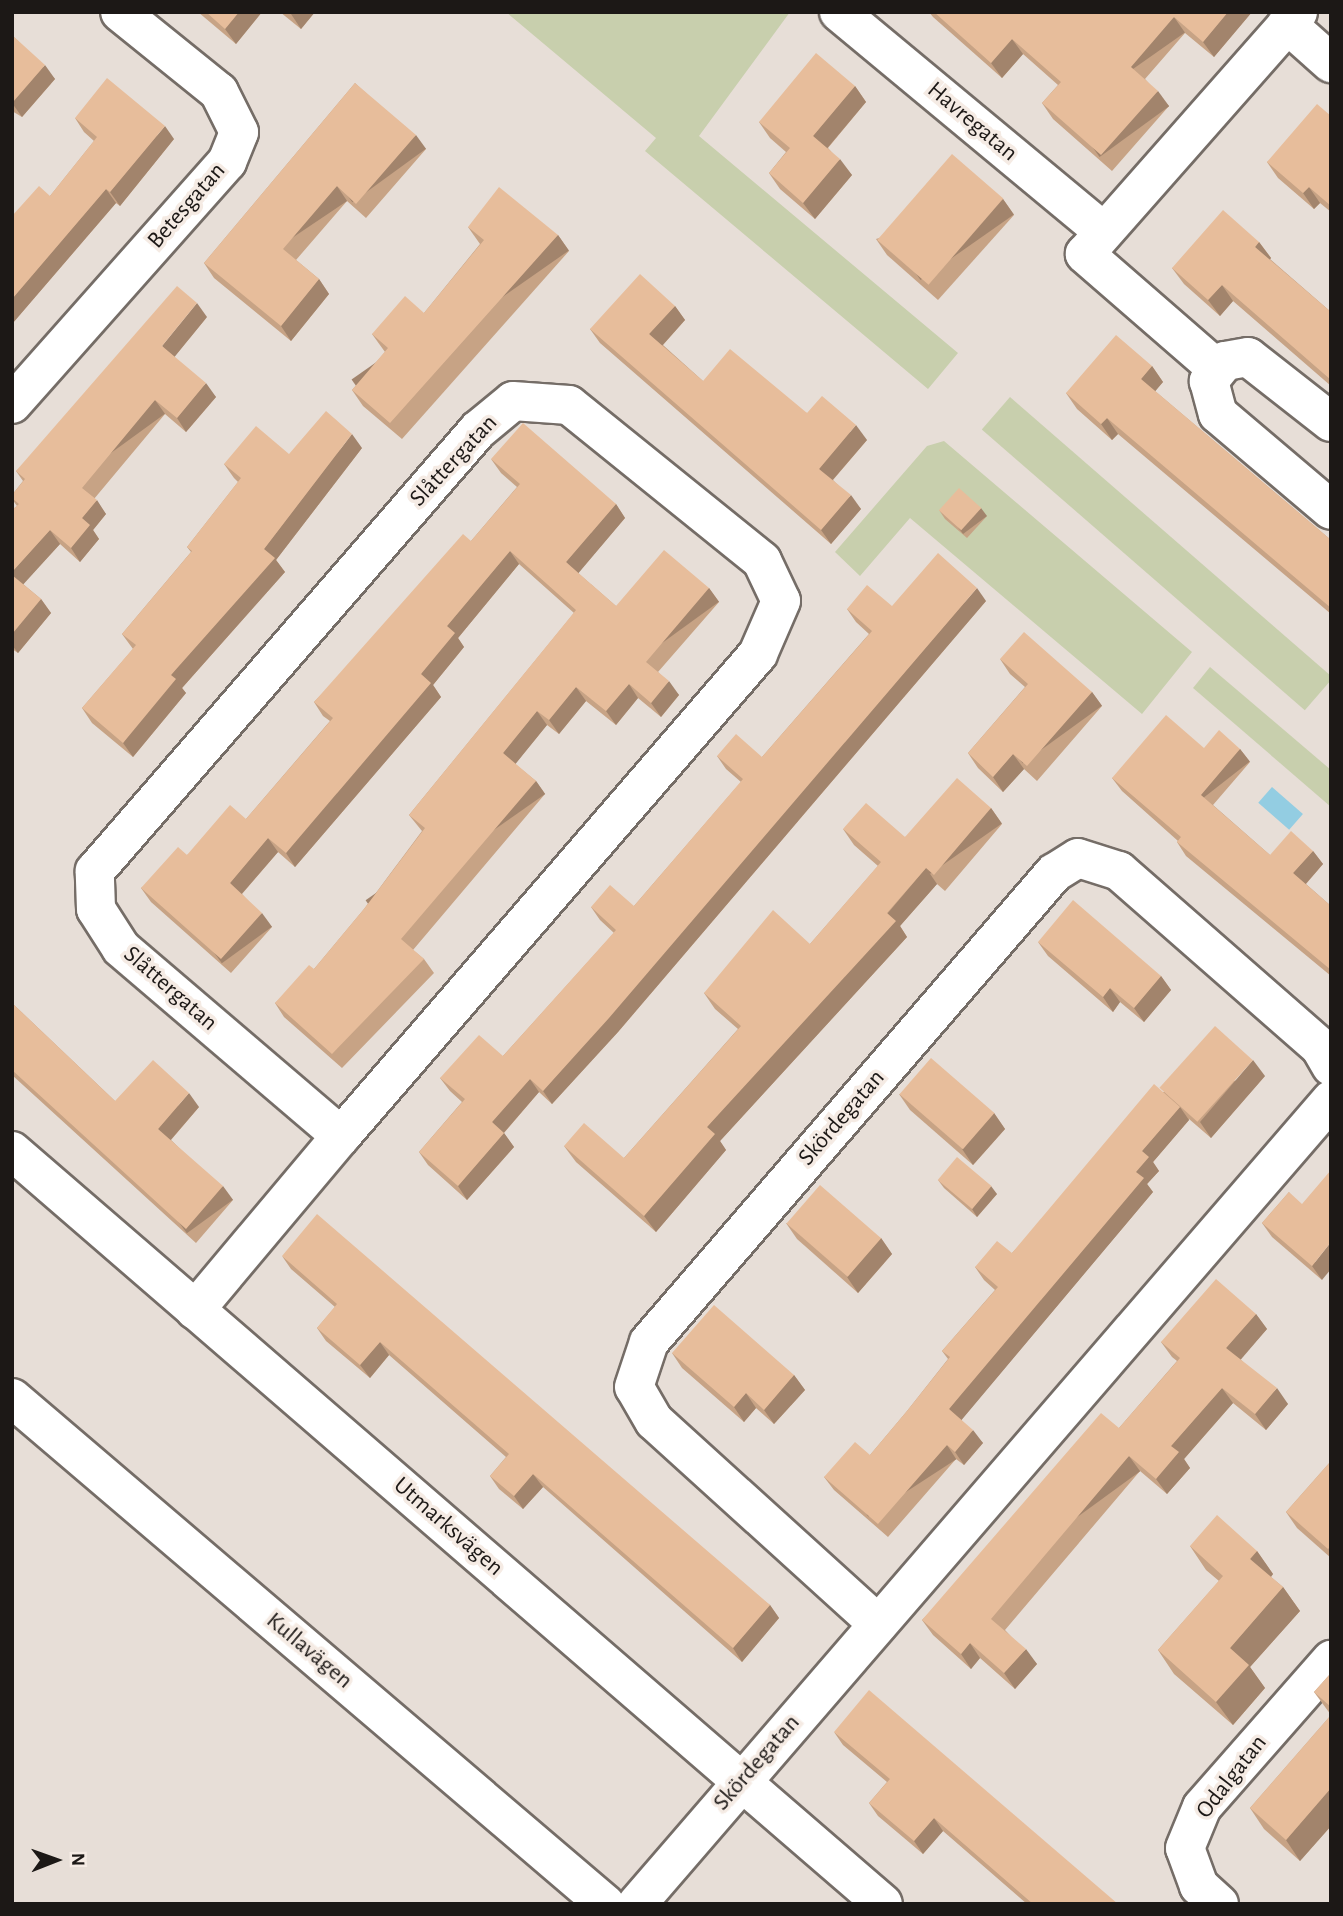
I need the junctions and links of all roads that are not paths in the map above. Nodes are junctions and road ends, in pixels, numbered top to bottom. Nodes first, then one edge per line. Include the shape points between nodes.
1 (120, 12) edge
2 (839, 12) edge
3 (1293, 18) edge
4 (1331, 63) edge
5 (1104, 232) junction
6 (1216, 368) junction
7 (12, 404) edge
8 (1331, 422) edge
9 (1331, 510) edge
10 (1331, 1066) edge
11 (1331, 1100) edge
12 (341, 1136) junction
13 (12, 1151) edge
14 (195, 1310) junction
15 (12, 1398) edge
16 (878, 1624) junction
17 (1331, 1660) edge
18 (741, 1781) junction
19 (605, 1904) edge
20 (637, 1904) edge
21 (883, 1904) edge
22 (1219, 1904) edge

1 - 7 street, Betesgatan via 219,92 239,132 227,162
2 - 5 street, Havregatan
3 - 4 street
3 - 5 street
5 - 6 street via 1085,254
6 - 8 street via 1233,358 1255,359
6 - 9 street via 1208,391 1216,412
10 - 16 street, Skördegatan via 1320,1047 1119,871 1078,858 1054,873 649,1342 634,1387 654,1421
11 - 16 street, Skördegatan
12 - 12 street, Slåttergatan via 758,654 781,601 762,561 569,405 513,401 478,430 96,871 96,909 121,948
12 - 14 street, Slåttergatan
13 - 14 street, Utmarksvägen
14 - 18 street, Utmarksvägen
15 - 19 street, Kullavägen
16 - 18 street, Skördegatan
17 - 22 street, Odalgatan via 1202,1807 1185,1848 1199,1886
18 - 20 street, Skördegatan
18 - 21 street, Utmarksvägen

